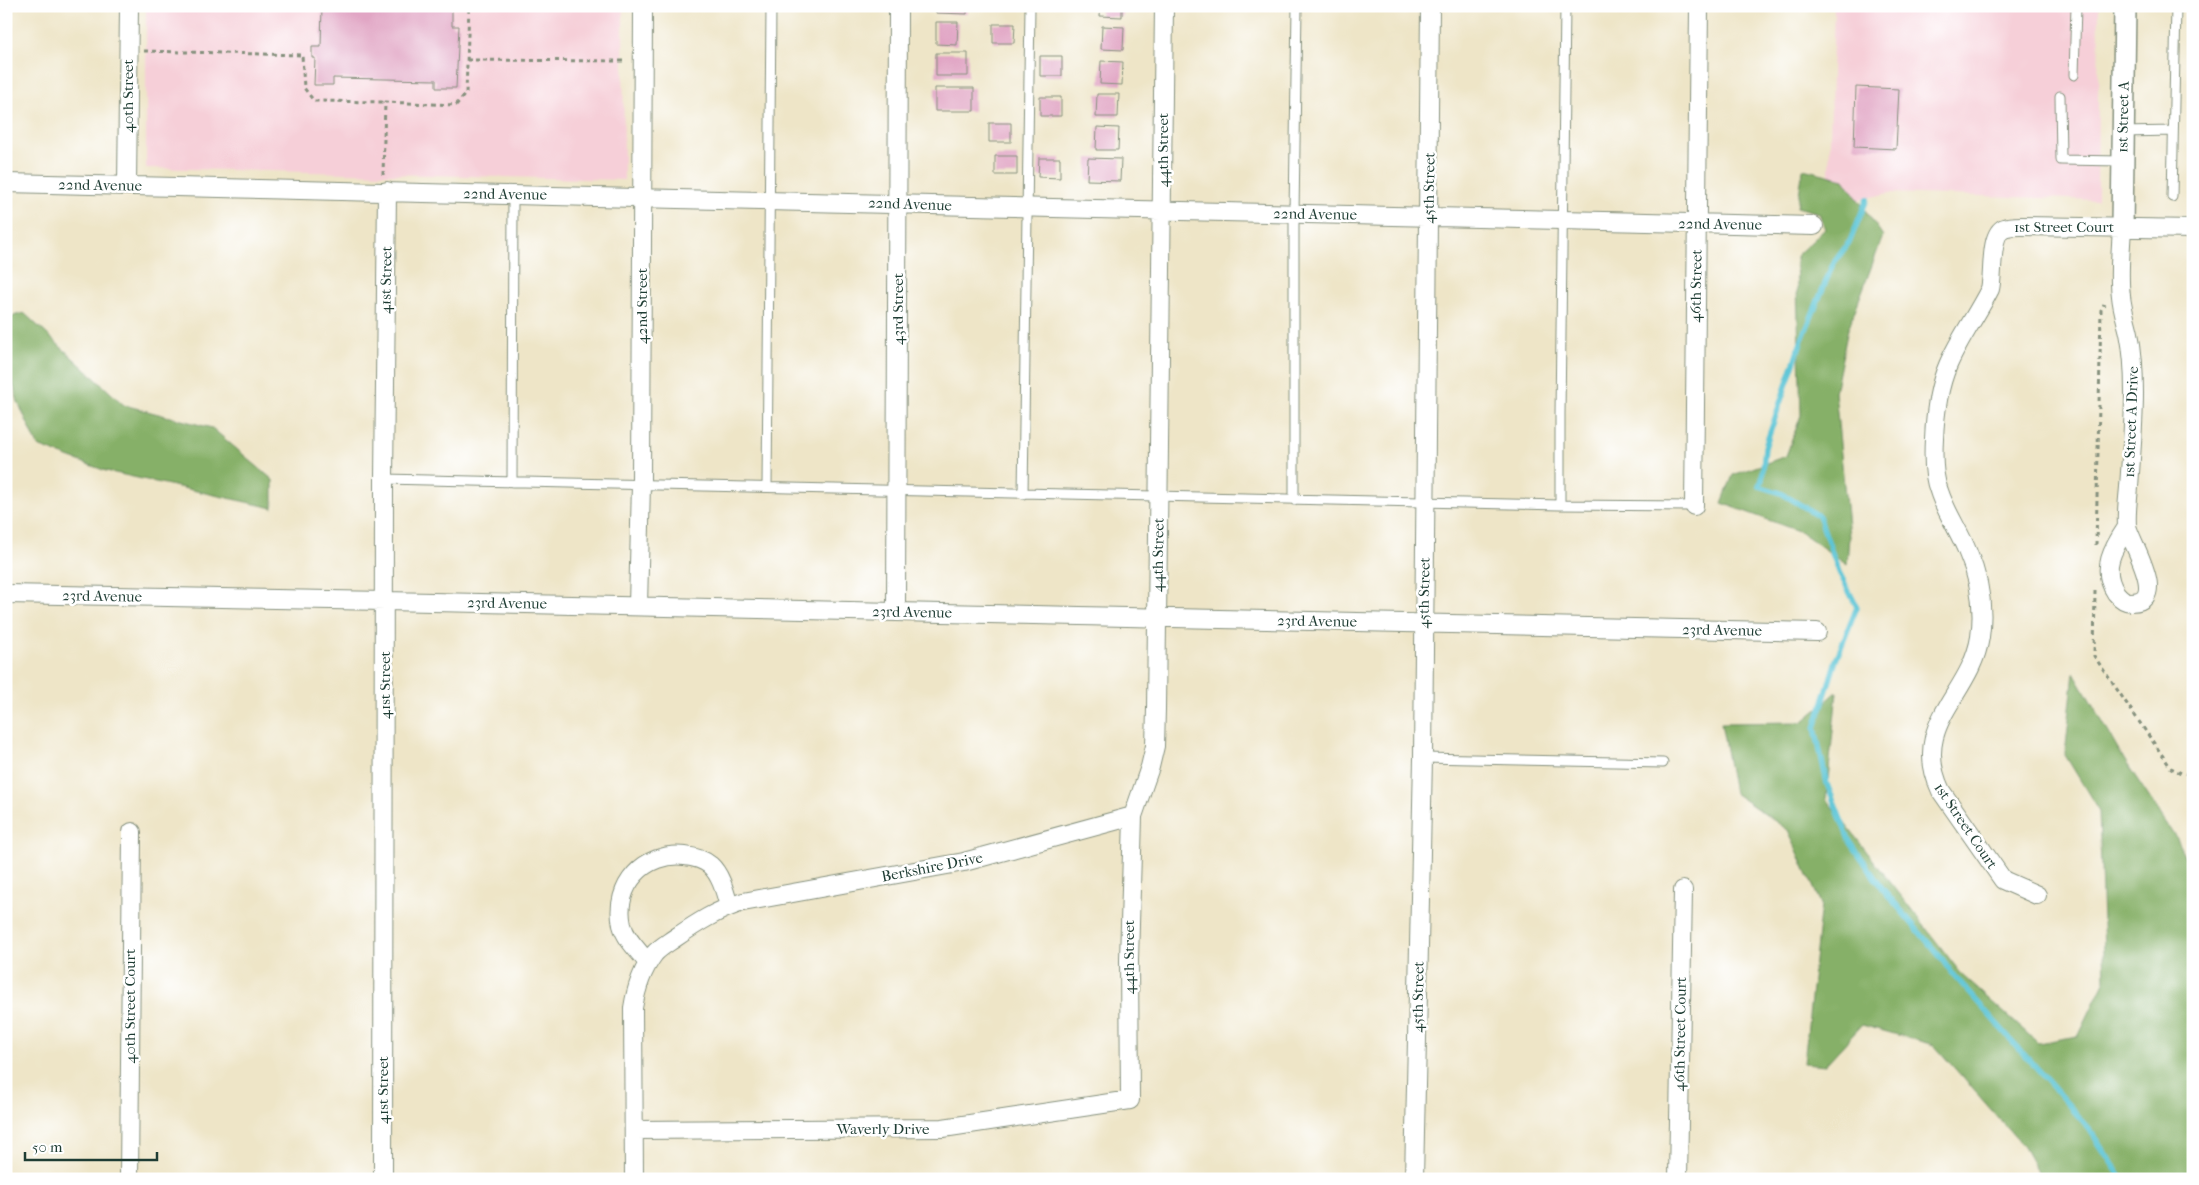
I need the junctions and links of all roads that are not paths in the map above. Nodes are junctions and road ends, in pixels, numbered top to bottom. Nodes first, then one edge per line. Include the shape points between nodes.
1 (128, 6) edge
2 (643, 6) edge
3 (771, 6) edge
4 (898, 6) edge
5 (1030, 6) edge
6 (1164, 6) edge
7 (1297, 6) edge
8 (1430, 6) edge
9 (1565, 6) edge
10 (1699, 6) edge
11 (2076, 6) edge
12 (2125, 6) edge
13 (2176, 6) edge
14 (2074, 75) dead end
15 (2060, 96) dead end
16 (2173, 131) junction
17 (2123, 132) junction
18 (2122, 161) junction
19 (6, 183) edge
20 (127, 186) junction
21 (389, 191) junction
22 (513, 194) junction
23 (2172, 197) dead end
24 (642, 198) junction
25 (770, 201) junction
26 (898, 204) junction
27 (1028, 208) junction
28 (1163, 211) junction
29 (1294, 214) junction
30 (1429, 216) junction
31 (1564, 220) junction
32 (1696, 224) junction
33 (1814, 226) dead end
34 (2122, 228) junction
35 (2193, 229) edge
36 (384, 479) junction
37 (512, 482) junction
38 (641, 484) junction
39 (767, 488) junction
40 (897, 491) junction
41 (1023, 494) junction
42 (1159, 497) junction
43 (1294, 500) junction
44 (1425, 501) junction
45 (1560, 505) junction
46 (1694, 506) joint
47 (2127, 527) dead end
48 (6, 594) edge
49 (385, 601) junction
50 (638, 606) junction
51 (896, 612) junction
52 (1156, 618) junction
53 (1424, 624) junction
54 (1818, 632) dead end
55 (1423, 758) junction
56 (1663, 763) dead end
57 (1133, 816) junction
58 (132, 832) dead end
59 (1683, 890) dead end
60 (2037, 895) dead end
61 (729, 906) junction
62 (648, 963) junction
63 (1130, 1100) joint
64 (634, 1130) junction
65 (129, 1179) edge
66 (383, 1179) edge
67 (634, 1179) edge
68 (1414, 1179) edge
69 (1678, 1179) edge

1 - 20 street, 40th Street
2 - 24 street, 42nd Street
3 - 25 lane
4 - 26 street, 43rd Street
5 - 27 lane
6 - 28 street, 44th Street
7 - 29 lane
8 - 30 street, 45th Street
9 - 31 lane
10 - 32 street, 46th Street
11 - 14 lane
12 - 17 street, 1st Street A
13 - 16 lane
15 - 18 lane via 2060,160
16 - 17 lane
16 - 23 lane
17 - 18 street, 1st Street A
18 - 34 street, 1st Street A
19 - 20 street, 22nd Avenue
20 - 21 street, 22nd Avenue
21 - 22 street, 22nd Avenue
21 - 36 street, 41st Street
22 - 24 street, 22nd Avenue
22 - 37 lane
24 - 25 street, 22nd Avenue
24 - 38 street, 42nd Street
25 - 26 street, 22nd Avenue
25 - 39 lane
26 - 27 street, 22nd Avenue
26 - 40 street, 43rd Street
27 - 28 street, 22nd Avenue
27 - 41 lane
28 - 29 street, 22nd Avenue
28 - 42 street, 44th Street
29 - 30 street, 22nd Avenue
29 - 43 lane
30 - 31 street, 22nd Avenue
30 - 44 street, 45th Street
31 - 32 street, 22nd Avenue
31 - 45 lane
32 - 33 street, 22nd Avenue
32 - 46 street, 46th Street
34 - 35 street
34 - 47 street, 1st Street A Drive via 2120,295 2133,359 2134,393
34 - 60 street, 1st Street Court via 2020,226 2005,227 1998,232 1990,289 1948,364 1936,410 1933,451 1938,490 1975,569 1982,617 1978,649 1937,727 1931,751 1934,777 2003,880
36 - 37 lane
36 - 49 street, 41st Street
37 - 38 lane
38 - 39 lane
38 - 50 street, 42nd Street
39 - 40 lane
40 - 41 lane
40 - 51 street, 43rd Street
41 - 42 lane
42 - 43 lane
42 - 52 street, 44th Street
43 - 44 lane
44 - 45 lane
44 - 53 street, 45th Street
45 - 46 lane
48 - 49 street, 23rd Avenue
49 - 50 street, 23rd Avenue
49 - 66 street, 41st Street
50 - 51 street, 23rd Avenue
51 - 52 street, 23rd Avenue
52 - 53 street, 23rd Avenue
52 - 57 street, 44th Street via 1155,746
53 - 54 street, 23rd Avenue
53 - 55 street, 45th Street
55 - 56 lane
55 - 68 street, 45th Street
57 - 61 street, Berkshire Drive via 964,862
57 - 63 street, 44th Street
58 - 65 street, 40th Street Court
59 - 69 street, 46th Street Court
61 - 62 street, Berkshire Drive via 707,916 655,953
61 - 62 street via 719,876 701,860 676,855 648,863 625,888 620,911 628,939
62 - 64 street, Berkshire Drive via 639,981 633,1008
63 - 64 street, Waverly Drive via 943,1128
64 - 67 street, Berkshire Drive

